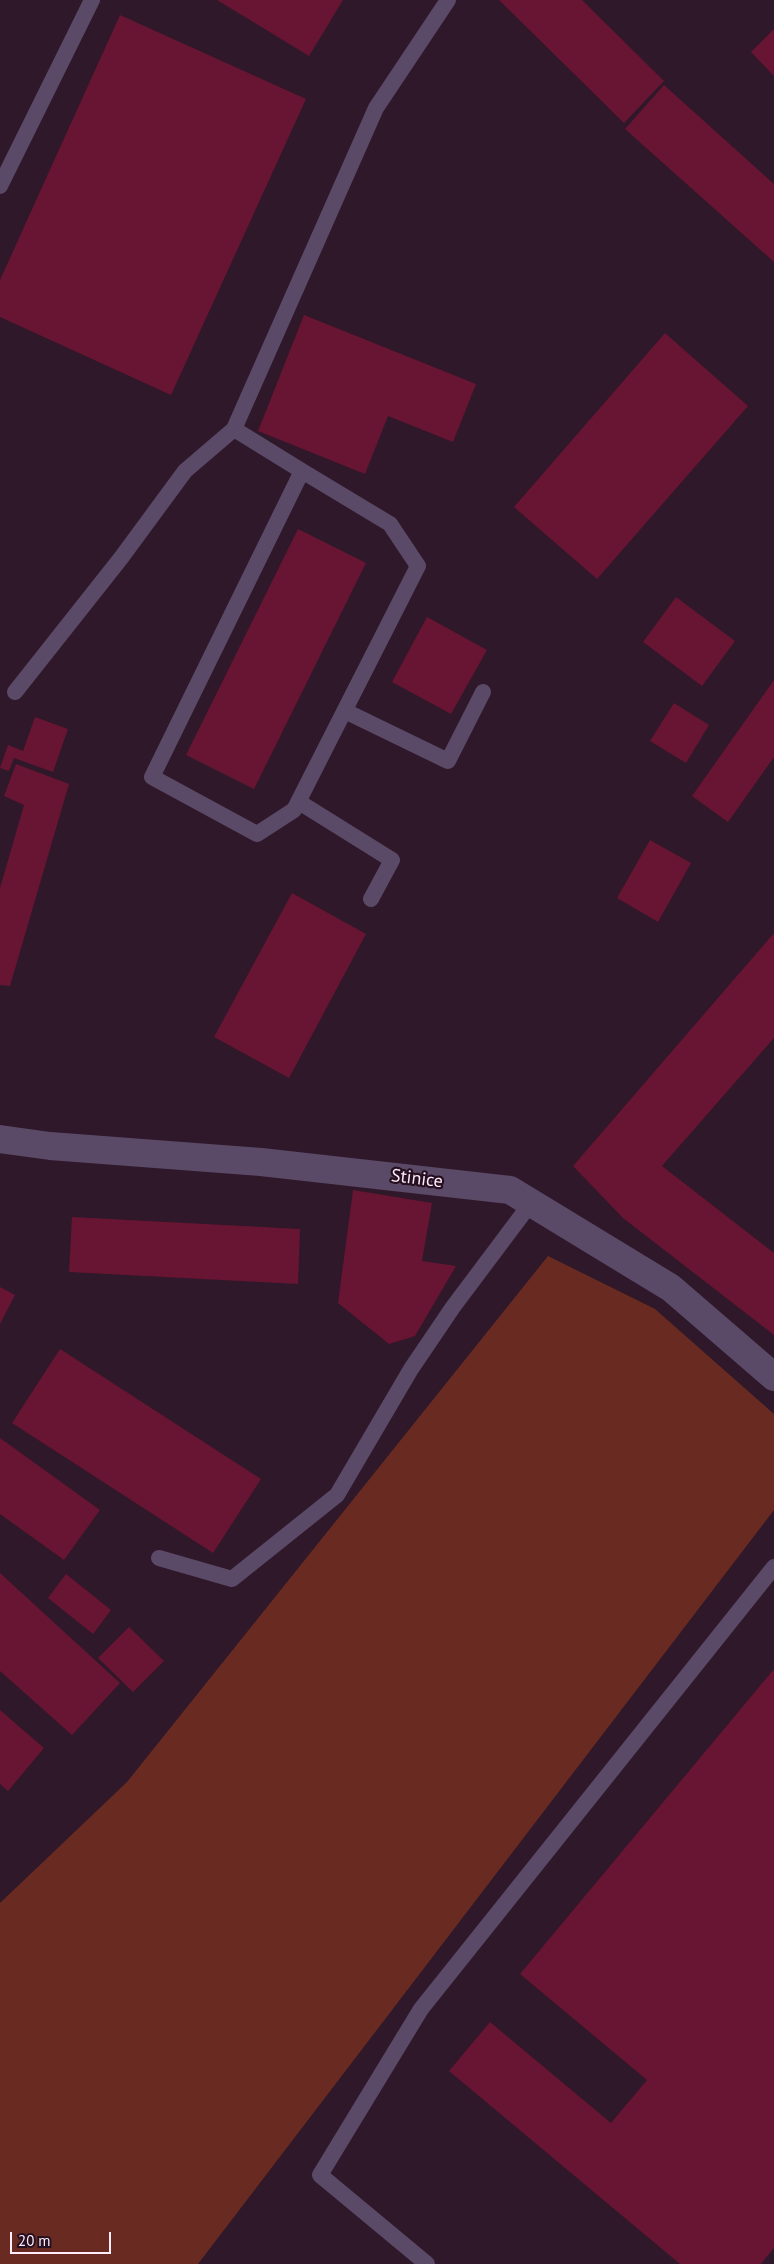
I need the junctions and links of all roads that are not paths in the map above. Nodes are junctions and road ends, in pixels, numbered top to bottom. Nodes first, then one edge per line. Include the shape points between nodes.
1 (92, 0) edge
2 (448, 0) edge
3 (0, 186) edge
4 (234, 429) junction
5 (302, 471) junction
6 (15, 692) dead end
7 (483, 692) dead end
8 (344, 711) junction
9 (298, 802) junction
10 (371, 899) dead end
11 (0, 1139) edge
12 (531, 1203) junction
13 (774, 1377) edge
14 (159, 1558) dead end
15 (774, 1566) edge
16 (427, 2264) edge

1 - 3 lane
2 - 4 lane via 376,108
4 - 5 lane
4 - 6 lane via 185,471
5 - 8 lane via 390,524 418,566
5 - 9 lane via 152,777 257,834 294,810
7 - 8 lane via 448,761
8 - 9 lane
9 - 10 lane via 392,860
11 - 12 street, Stinice via 50,1146 261,1162 510,1190
12 - 13 street, Stinice via 672,1288
12 - 14 lane via 452,1307 416,1361 337,1495 232,1579
15 - 16 lane via 421,2009 320,2175

